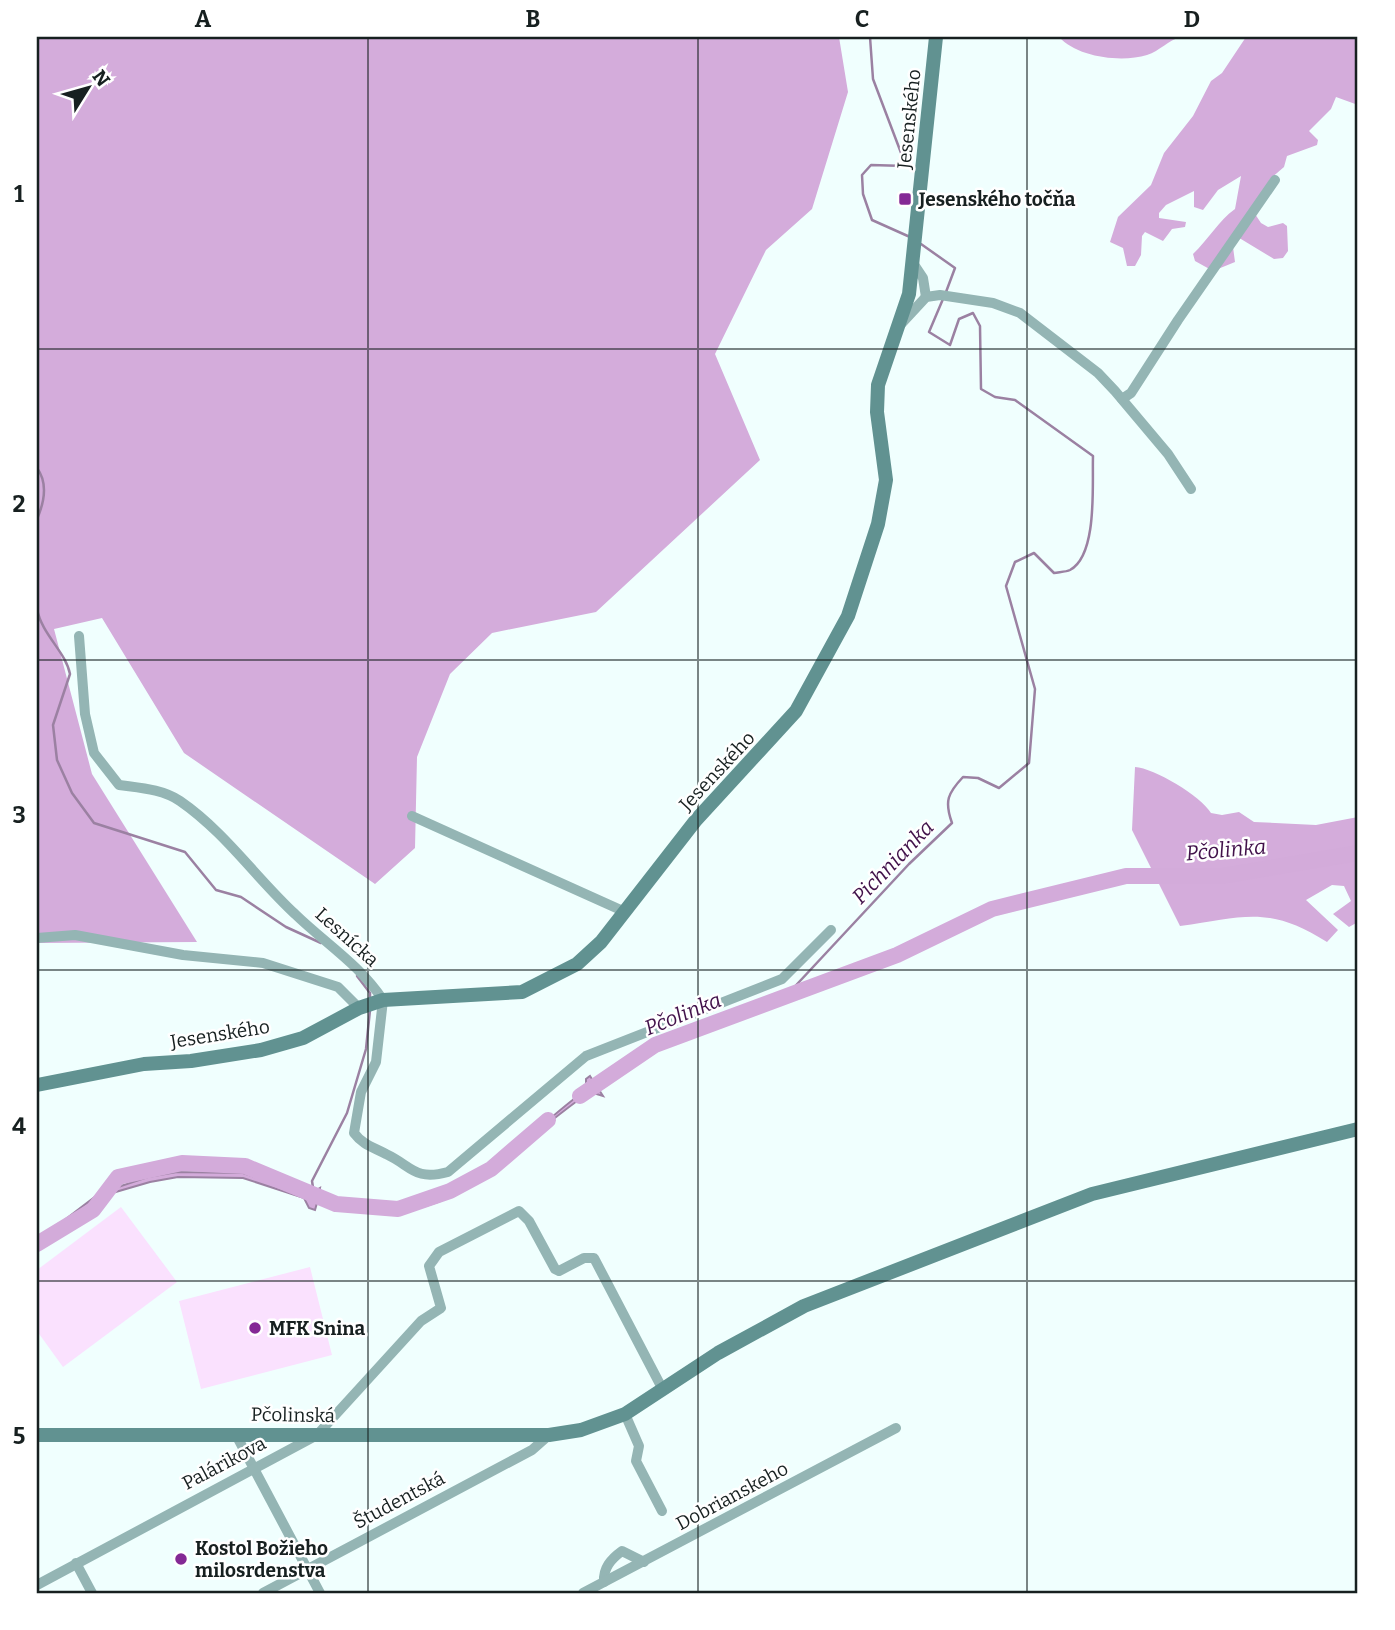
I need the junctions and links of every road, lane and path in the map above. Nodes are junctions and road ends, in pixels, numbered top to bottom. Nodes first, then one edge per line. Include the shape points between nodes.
1 (936, 37) edge
2 (1275, 180) dead end
3 (914, 256) junction
4 (926, 297) junction
5 (901, 324) junction
6 (1122, 398) junction
7 (1191, 489) dead end
8 (79, 636) dead end
9 (412, 816) dead end
10 (623, 911) junction
11 (831, 930) dead end
12 (37, 938) edge
13 (383, 1000) junction
14 (359, 1008) junction
15 (37, 1085) edge
16 (1358, 1129) edge
17 (663, 1390) junction
18 (625, 1414) junction
19 (896, 1428) dead end
20 (235, 1433) junction
21 (37, 1435) edge
22 (317, 1435) junction
23 (549, 1435) junction
24 (252, 1468) junction
25 (662, 1511) dead end
26 (644, 1562) junction
27 (76, 1563) junction
28 (307, 1570) junction
29 (604, 1582) junction
30 (37, 1585) edge
31 (92, 1593) edge
32 (263, 1593) edge
33 (320, 1593) edge
34 (583, 1593) edge

1 - 3 street, Jesenského
2 - 6 street via 1131,393
3 - 4 street
3 - 5 street, Jesenského
4 - 5 street
4 - 6 street via 993,303 1020,313 1098,373
5 - 10 street, Jesenského via 878,385 886,480 878,524 848,616 796,711 696,820
6 - 7 street
8 - 13 street, Lesnícka via 85,715 94,753 118,785 163,792 180,801 226,840 296,915 369,978
9 - 10 street
10 - 13 street, Jesenského via 601,942 577,964 522,992
11 - 13 street via 782,979 586,1056 448,1172 434,1175 409,1171 390,1155 362,1143 354,1133 361,1092 376,1062
12 - 14 street via 75,935 183,955 263,963 338,987
13 - 14 street, Jesenského
14 - 15 street, Jesenského via 303,1038 261,1050 144,1064
16 - 17 street, Pčolinská via 1092,1194 804,1306
17 - 18 street, Pčolinská
17 - 22 street, Palárikova via 594,1258 559,1271 519,1211 439,1252 429,1266 441,1308 421,1321
18 - 23 street, Pčolinská via 581,1430
18 - 25 street via 639,1446 636,1461
19 - 26 street, Dobrianskeho
20 - 21 street, Pčolinská
20 - 22 street, Pčolinská
20 - 24 street
22 - 23 street, Pčolinská
22 - 24 street, Palárikova
23 - 28 street, Študentská via 532,1450
24 - 27 street, Palárikova
24 - 28 street
26 - 29 street, Dobrianskeho
26 - 29 street via 622,1551 611,1560
27 - 30 street, Palárikova
27 - 31 street
28 - 32 street, Študentská
28 - 33 street
29 - 34 street, Dobrianskeho

